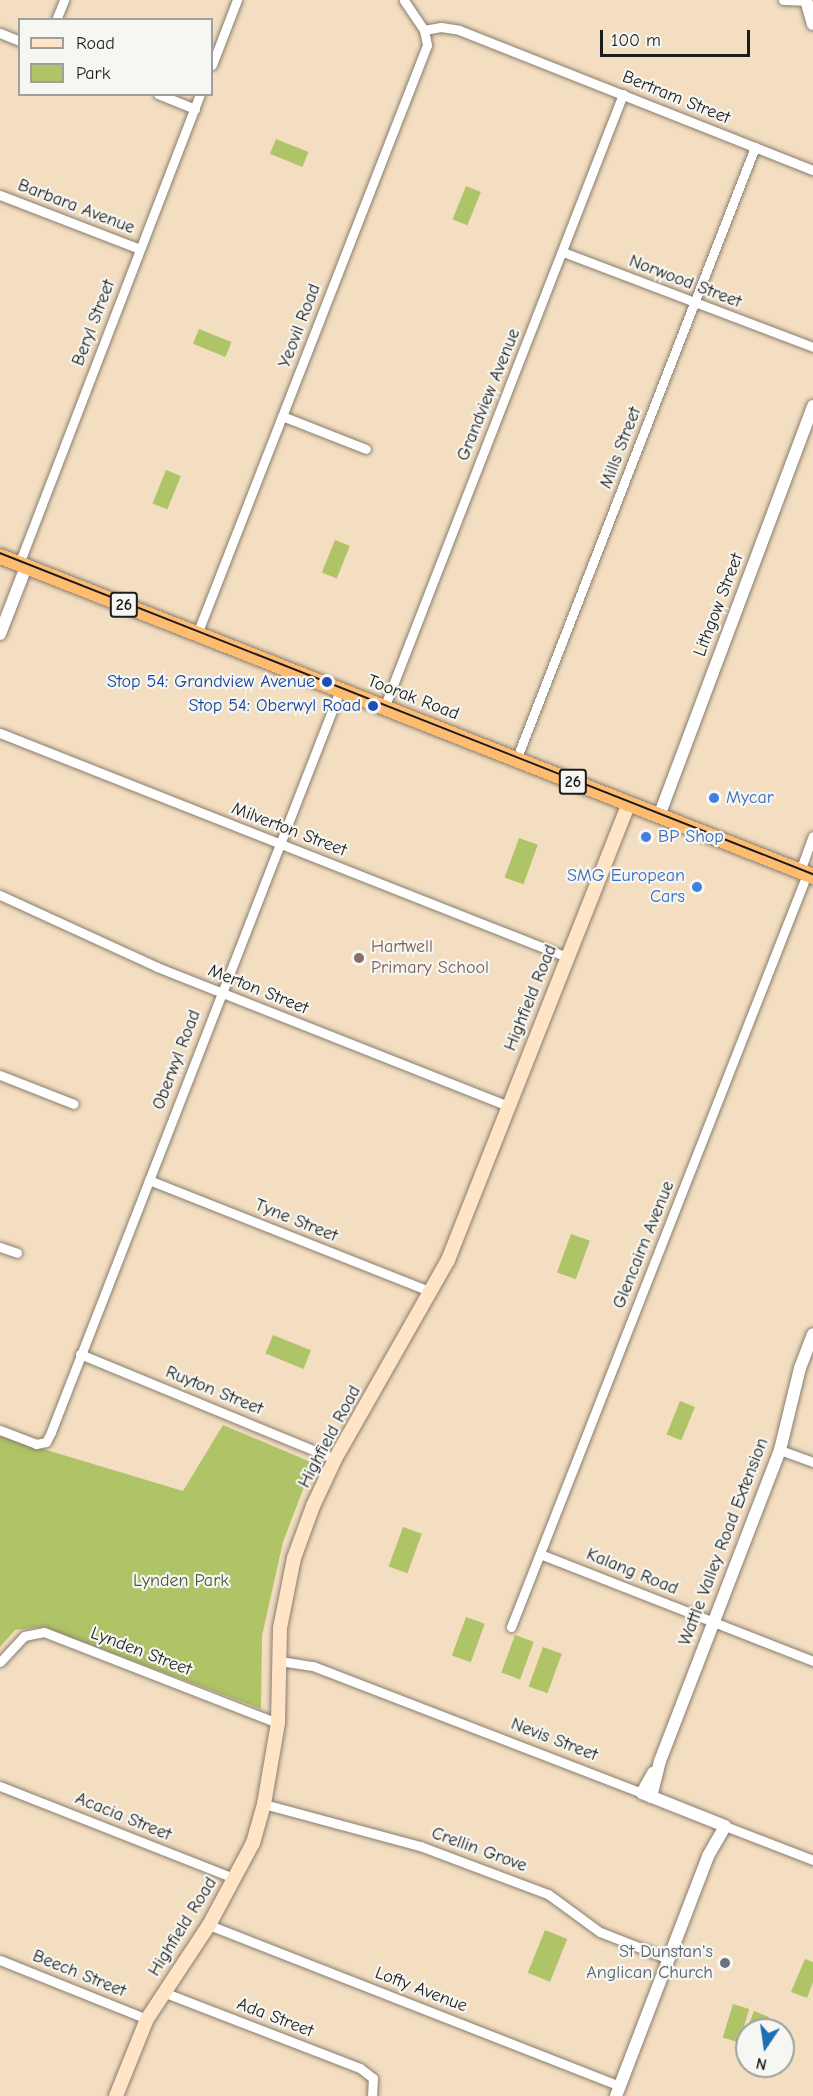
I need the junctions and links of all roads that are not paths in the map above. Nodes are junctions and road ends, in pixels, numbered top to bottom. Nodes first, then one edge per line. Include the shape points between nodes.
1 (64, 0) edge
2 (237, 0) edge
3 (404, 0) edge
4 (783, 0) edge
5 (806, 0) edge
6 (57, 18) edge
7 (813, 24) edge
8 (424, 30) junction
9 (0, 33) edge
10 (18, 40) edge
11 (213, 62) edge
12 (623, 94) junction
13 (163, 96) edge
14 (199, 96) edge
15 (195, 109) junction
16 (755, 147) junction
17 (813, 170) edge
18 (0, 195) edge
19 (140, 249) junction
20 (563, 252) junction
21 (694, 304) junction
22 (795, 343) junction
23 (813, 347) edge
24 (813, 354) edge
25 (813, 406) edge
26 (282, 416) junction
27 (366, 448) dead end
28 (0, 556) edge
29 (23, 565) junction
30 (0, 634) edge
31 (197, 634) junction
32 (340, 690) junction
33 (384, 708) junction
34 (0, 733) edge
35 (516, 760) junction
36 (629, 804) junction
37 (659, 816) junction
38 (813, 836) edge
39 (280, 843) junction
40 (807, 874) edge
41 (0, 895) edge
42 (567, 957) junction
43 (221, 994) junction
44 (0, 1075) edge
45 (75, 1104) dead end
46 (508, 1106) junction
47 (149, 1180) junction
48 (0, 1247) edge
49 (17, 1253) dead end
50 (432, 1292) junction
51 (813, 1334) edge
52 (80, 1354) junction
53 (0, 1430) edge
54 (780, 1450) junction
55 (335, 1459) junction
56 (813, 1462) edge
57 (540, 1554) junction
58 (713, 1622) junction
59 (511, 1627) dead end
60 (280, 1661) junction
61 (813, 1661) edge
62 (0, 1662) edge
63 (278, 1723) junction
64 (0, 1786) edge
65 (647, 1795) junction
66 (264, 1804) junction
67 (720, 1824) junction
68 (813, 1860) edge
69 (234, 1878) junction
70 (209, 1925) junction
71 (669, 1959) junction
72 (0, 1960) edge
73 (163, 1992) junction
74 (147, 2019) junction
75 (618, 2091) edge
76 (116, 2096) edge
77 (372, 2096) edge

1 - 6 street
2 - 11 street
3 - 8 street
4 - 5 street
5 - 7 street
8 - 12 street, Bertram Street via 459,30
8 - 26 street, Yeovil Road via 428,45
9 - 10 street
12 - 16 street, Bertram Street
12 - 20 street, Grandview Avenue
13 - 15 street
14 - 15 street, Beryl Street
15 - 19 street, Beryl Street
16 - 17 street, Bertram Street
16 - 21 street, Mills Street
18 - 19 street, Barbara Avenue
19 - 29 street, Beryl Street
20 - 21 street, Norwood Street
20 - 33 street, Grandview Avenue
21 - 22 street, Norwood Street
21 - 35 street, Mills Street
22 - 23 street, Norwood Street
22 - 24 street, Norwood Street
25 - 37 street, Lithgow Street
26 - 27 street
26 - 31 street, Yeovil Road
28 - 29 highway, Toorak Road / 26
29 - 30 street
29 - 31 highway, Toorak Road / 26
31 - 32 highway, Toorak Road / 26
32 - 33 highway, Toorak Road / 26
32 - 39 street, Oberwyl Road
33 - 35 highway, Toorak Road / 26
34 - 39 street, Milverton Street
35 - 36 highway, Toorak Road / 26
36 - 37 highway, Toorak Road / 26
36 - 42 main road, Highfield Road
37 - 40 highway, Toorak Road / 26
38 - 40 street, Glencairn Avenue
39 - 42 street, Milverton Street
39 - 43 street, Oberwyl Road
40 - 57 street, Glencairn Avenue
41 - 43 street, Merton Street
42 - 46 main road, Highfield Road
43 - 46 street, Merton Street
43 - 47 street, Oberwyl Road
44 - 45 street
46 - 50 main road, Highfield Road
47 - 50 street, Tyne Street
47 - 52 street, Oberwyl Road
48 - 49 street
50 - 55 main road, Highfield Road
51 - 54 street, Wattle Valley Road Extension via 798,1374
52 - 53 street, Oberwyl Road via 46,1442 36,1444
52 - 55 street, Ruyton Street
54 - 56 street
54 - 58 street, Wattle Valley Road Extension
55 - 60 main road, Highfield Road via 294,1558 280,1628
57 - 58 street, Kalang Road
57 - 59 street, Glencairn Avenue
58 - 61 street, Kalang Road
58 - 65 street, Wattle Valley Road Extension
60 - 63 main road, Highfield Road
60 - 65 street, Nevis Street via 313,1666
62 - 63 street, Lynden Street via 24,1635 44,1632
63 - 66 main road, Highfield Road
64 - 69 street, Acacia Street
65 - 67 street, Nevis Street
66 - 69 main road, Highfield Road via 253,1843
66 - 71 street, Crellin Grove via 436,1851 548,1893 600,1932
67 - 68 street, Nevis Street
67 - 71 street
69 - 70 main road, Highfield Road
70 - 73 main road, Highfield Road
70 - 75 street, Lofty Avenue
71 - 75 street
72 - 74 street, Beech Street
73 - 74 main road, Highfield Road
73 - 77 street, Ada Street via 360,2068 373,2078
74 - 76 main road, Highfield Road

